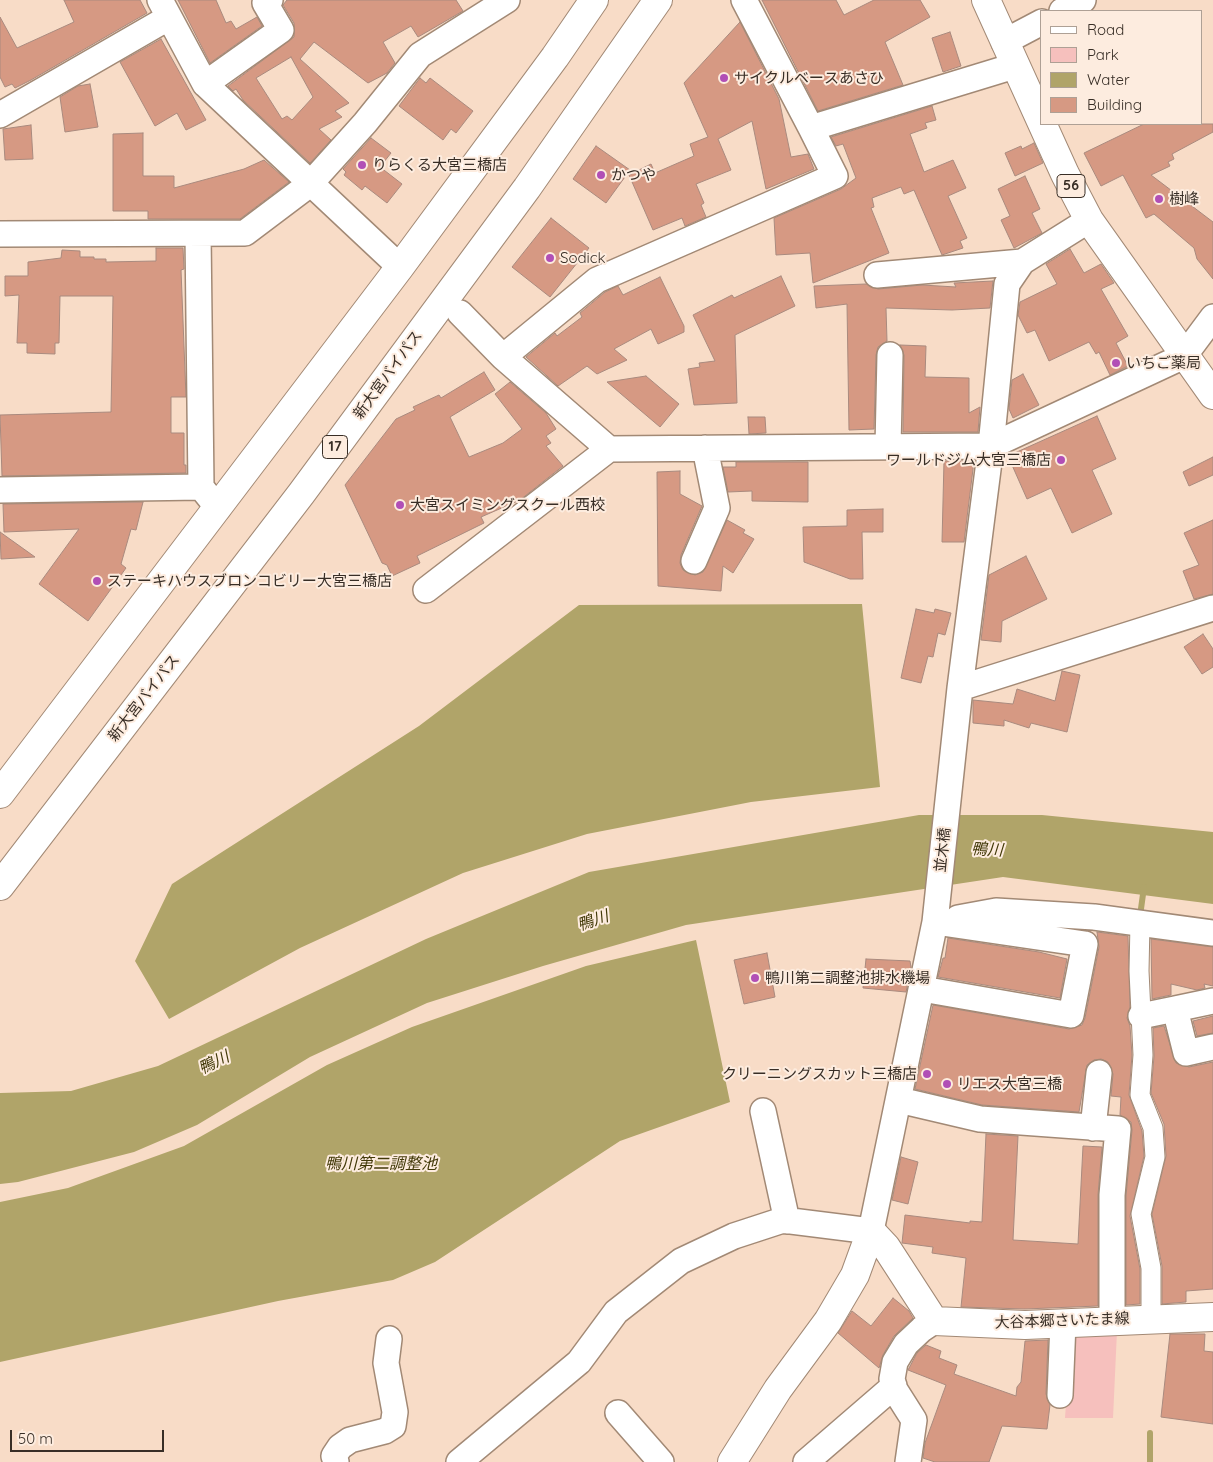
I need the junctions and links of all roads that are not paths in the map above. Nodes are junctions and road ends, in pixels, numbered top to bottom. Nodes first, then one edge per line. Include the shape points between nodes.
1 (270, 0) edge
2 (507, 0) edge
3 (594, 0) edge
4 (658, 0) edge
5 (744, 0) edge
6 (986, 0) edge
7 (1083, 0) edge
8 (164, 9) edge
9 (1064, 10) edge
10 (1040, 24) edge
11 (1009, 54) junction
12 (205, 84) junction
13 (0, 115) edge
14 (1040, 120) edge
15 (1042, 125) edge
16 (811, 128) junction
17 (310, 184) junction
18 (1089, 220) junction
19 (0, 234) edge
20 (198, 234) junction
21 (1022, 262) junction
22 (400, 266) junction
23 (877, 275) dead end
24 (460, 313) dead end
25 (1213, 316) edge
26 (890, 355) dead end
27 (1184, 356) junction
28 (503, 357) junction
29 (1213, 395) edge
30 (991, 446) junction
31 (888, 447) junction
32 (705, 448) junction
33 (609, 449) junction
34 (0, 490) edge
35 (209, 498) junction
36 (694, 561) dead end
37 (426, 590) dead end
38 (1213, 608) edge
39 (960, 688) junction
40 (0, 794) edge
41 (0, 886) edge
42 (936, 917) junction
43 (1140, 923) junction
44 (1213, 934) edge
45 (922, 989) junction
46 (1213, 1002) edge
47 (1175, 1009) junction
48 (1141, 1016) junction
49 (1213, 1047) edge
50 (1099, 1073) dead end
51 (898, 1100) junction
52 (763, 1111) dead end
53 (1093, 1128) junction
54 (787, 1221) junction
55 (871, 1231) junction
56 (1213, 1317) edge
57 (1151, 1319) junction
58 (1112, 1320) junction
59 (934, 1321) junction
60 (1063, 1323) junction
61 (389, 1339) dead end
62 (894, 1386) junction
63 (1060, 1395) dead end
64 (618, 1413) dead end
65 (336, 1462) edge
66 (459, 1462) edge
67 (661, 1462) edge
68 (732, 1462) edge
69 (806, 1462) edge
70 (908, 1462) edge

1 - 12 street via 265,3 281,30
2 - 17 street via 420,54 365,123
3 - 22 main road
4 - 41 main road, 新大宮バイパス / 17 via 528,188 301,494
5 - 16 street
6 - 11 main road, 56
7 - 9 street
8 - 12 street
8 - 13 street
10 - 11 street
11 - 14 main road, 56
11 - 16 street
12 - 17 street
15 - 18 main road, 56
16 - 28 street via 835,176 597,280
17 - 20 street via 245,233
17 - 22 street
18 - 21 street
18 - 27 main road, 56
19 - 20 street
20 - 35 street
21 - 23 street
21 - 30 street, 並木橋 via 1007,284
22 - 35 main road
24 - 28 street
25 - 27 street
26 - 31 street
27 - 29 main road, 56
27 - 30 street
28 - 33 street
30 - 31 street
30 - 39 street, 並木橋
31 - 32 street
32 - 33 street
32 - 36 street via 717,508
33 - 37 street
34 - 35 street
35 - 40 main road
38 - 39 street
39 - 42 street, 並木橋
42 - 43 street via 996,911
42 - 45 street, 並木橋
42 - 45 street via 1086,944 1072,1015
43 - 44 street
43 - 48 street
45 - 51 street, 並木橋
46 - 47 street
47 - 48 street
47 - 49 street via 1186,1053
48 - 57 street via 1140,1095 1153,1128 1155,1156 1141,1214 1151,1268
50 - 53 street
51 - 53 street via 980,1119
51 - 55 street, 並木橋
52 - 54 street
53 - 58 street via 1118,1130 1112,1195
54 - 55 street
54 - 66 street via 734,1236 681,1261 616,1312 579,1362
55 - 59 main road via 892,1255
55 - 68 main road via 855,1275 828,1321 778,1389
56 - 57 main road, 大谷本郷さいたま線
57 - 58 main road, 大谷本郷さいたま線
58 - 60 main road, 大谷本郷さいたま線
59 - 60 main road, 大谷本郷さいたま線 via 1025,1325
59 - 62 street via 906,1344 895,1362
60 - 63 street
61 - 65 street via 386,1363 395,1412 393,1426 350,1440 334,1456
62 - 69 street
62 - 70 street via 914,1420
64 - 67 street

